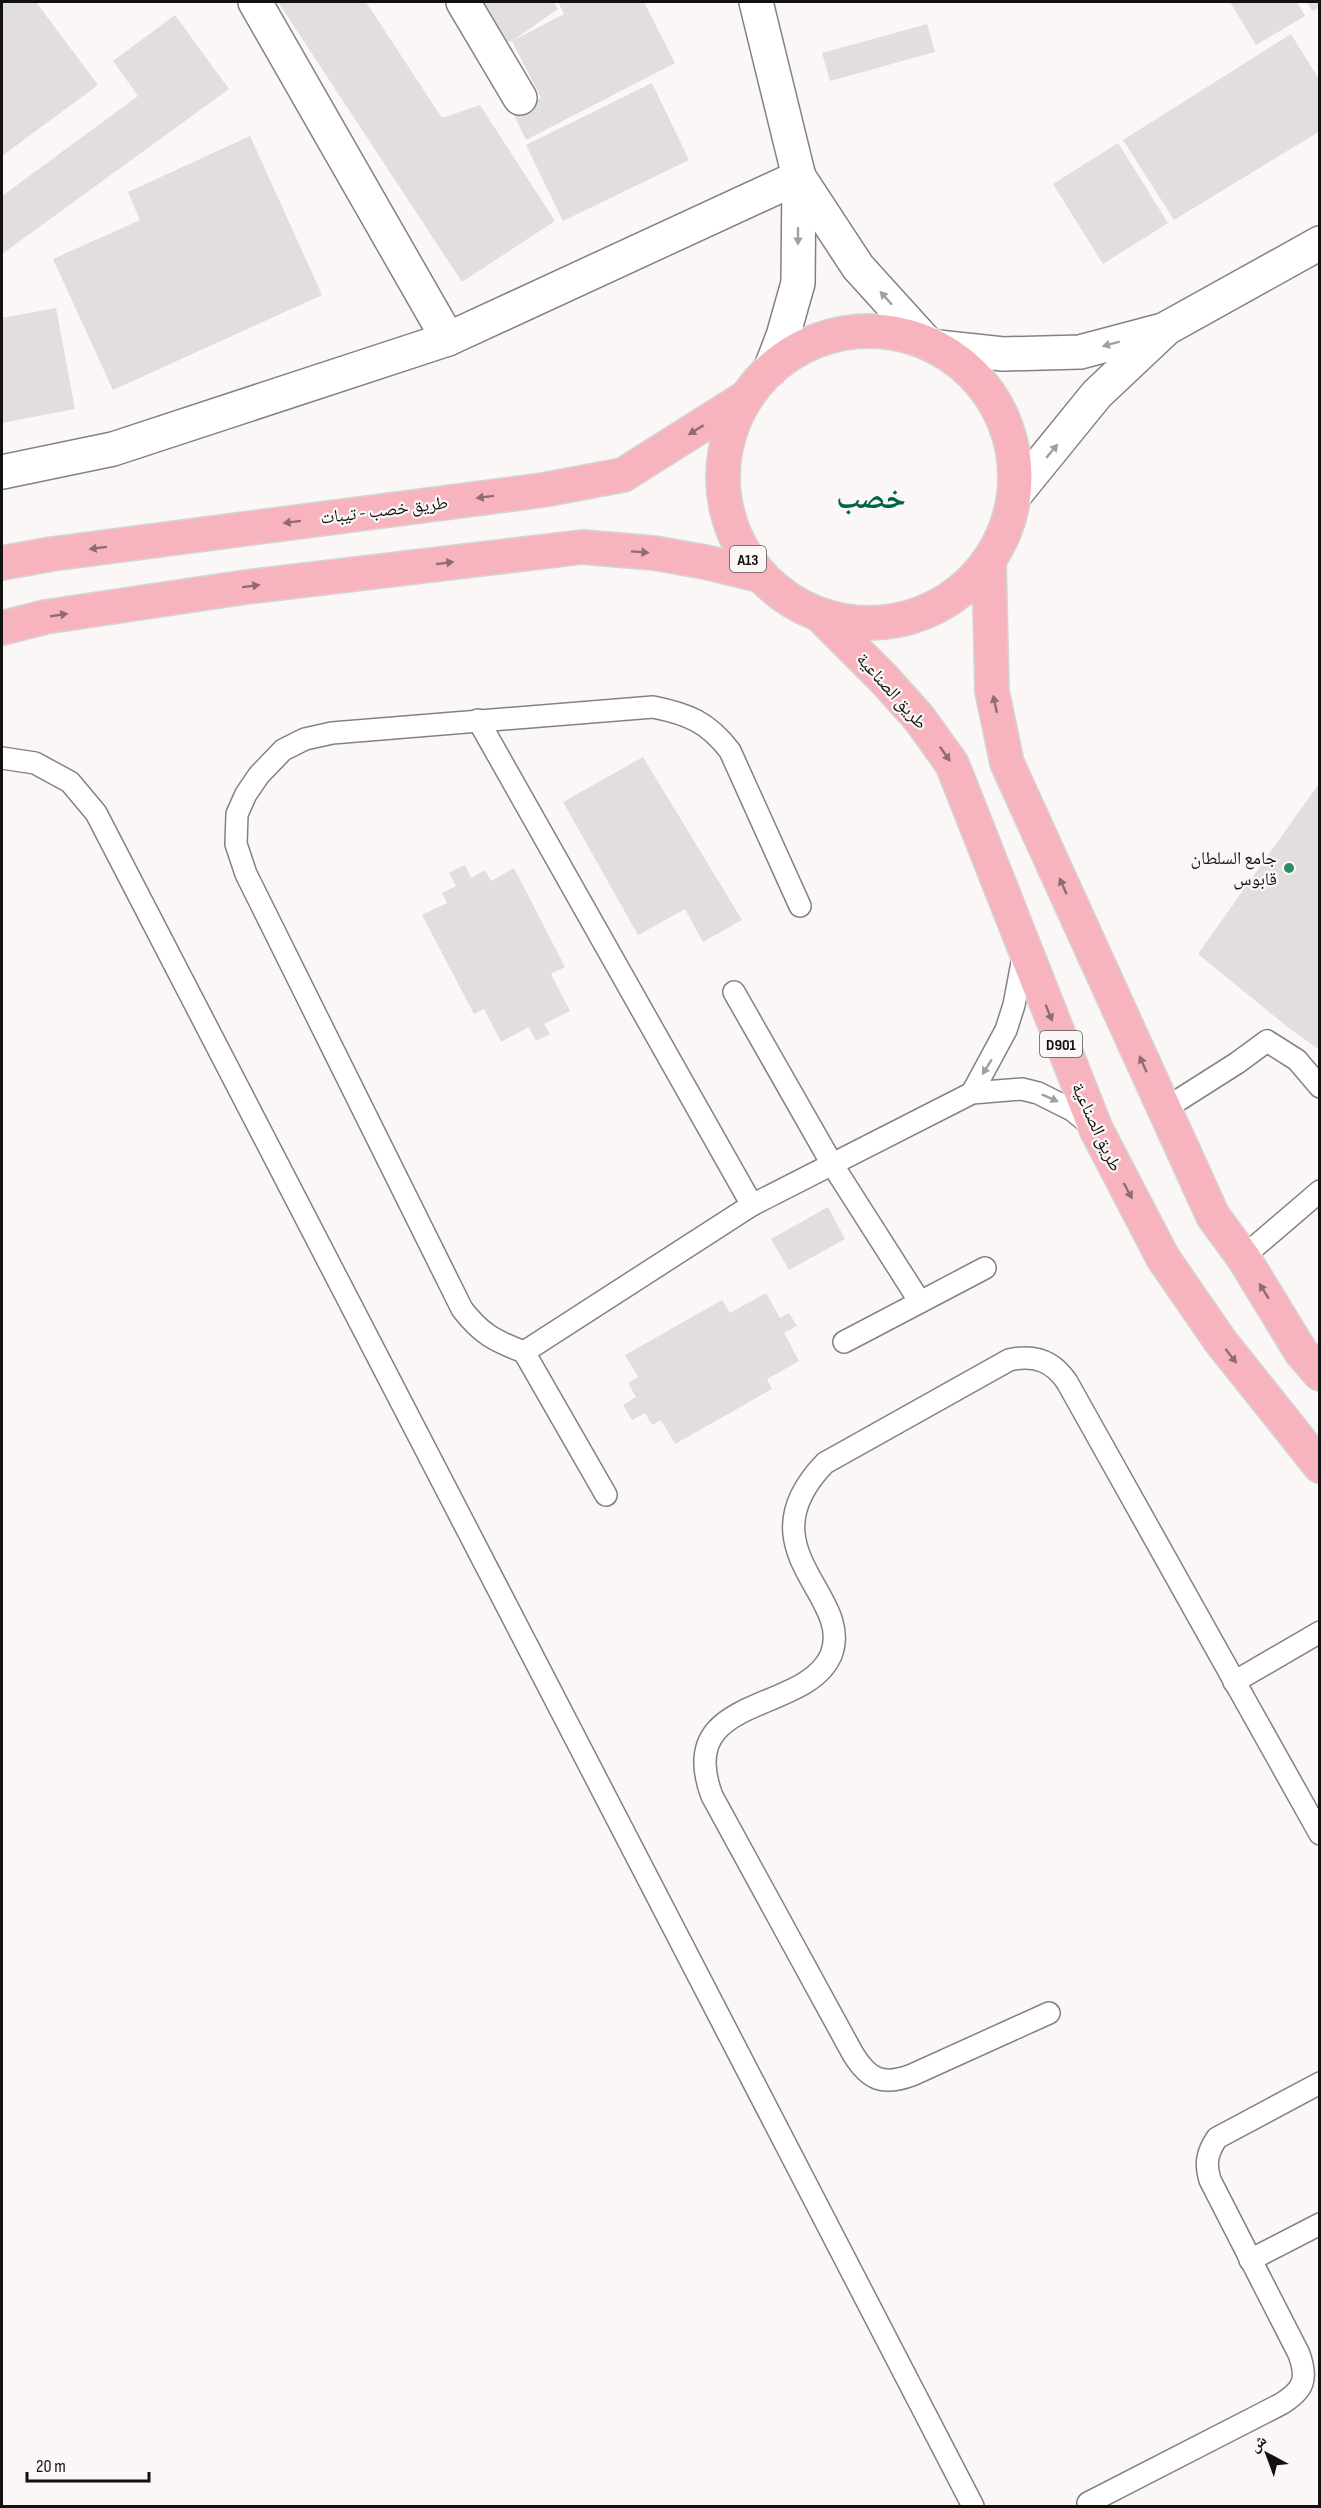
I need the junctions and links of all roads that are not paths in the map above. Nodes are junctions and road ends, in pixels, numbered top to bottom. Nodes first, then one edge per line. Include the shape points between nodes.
1 (255, 2) edge
2 (463, 2) edge
3 (761, 3) edge
4 (520, 98) dead end
5 (799, 177) junction
6 (1320, 243) edge
7 (1167, 328) junction
8 (448, 339) junction
9 (932, 344) junction
10 (770, 370) junction
11 (745, 398) junction
12 (2, 472) edge
13 (1014, 496) junction
14 (989, 561) junction
15 (2, 563) edge
16 (759, 575) junction
17 (822, 617) junction
18 (2, 628) edge
19 (478, 720) junction
20 (2, 758) edge
21 (800, 906) dead end
22 (1024, 952) junction
23 (734, 992) dead end
24 (1320, 1087) edge
25 (972, 1093) junction
26 (1163, 1110) junction
27 (1096, 1129) junction
28 (832, 1164) junction
29 (1320, 1191) edge
30 (752, 1205) junction
31 (1243, 1257) junction
32 (985, 1268) dead end
33 (920, 1302) junction
34 (844, 1342) dead end
35 (524, 1352) junction
36 (1320, 1374) edge
37 (1320, 1466) edge
38 (606, 1495) dead end
39 (1320, 1632) edge
40 (1234, 1682) junction
41 (1320, 1834) edge
42 (1048, 2013) dead end
43 (1320, 2082) edge
44 (1320, 2224) edge
45 (1250, 2260) junction
46 (1088, 2502) dead end
47 (973, 2506) edge

1 - 8 street
2 - 4 street
3 - 5 street
5 - 8 street
9 -> 5 street via 858,267
5 -> 10 street via 798,283
6 - 7 street
7 -> 9 street via 1080,352 1003,354
13 -> 7 street via 1096,394
8 - 12 street via 113,449
9 - 10 highway, A13 via 893,332 860,331 827,337 797,350
9 - 13 highway, A13 via 967,368 990,395 1006,426 1014,461
10 - 11 highway, A13
11 -> 15 highway, طريق خصب - تيبات / A13 via 623,475 543,490
11 - 16 highway, A13 via 731,427 722,489 741,549
13 - 14 highway, A13 via 1005,529
14 - 17 highway, A13 via 963,588 932,609 897,621 859,623
26 -> 14 highway via 1007,763 992,691
16 - 17 highway, A13 via 788,600
18 -> 16 highway, A13 via 45,617 246,587 582,548 654,553
17 -> 22 highway, طريق الصناعية / D901 via 919,718 952,764
19 - 21 lane via 653,708 680,713 699,722 716,733 730,751
19 - 30 lane
19 - 35 lane via 332,733 283,750 246,794 237,814 236,844 271,927 462,1309 494,1341
20 - 47 lane via 35,763 70,782 96,813
22 -> 25 lane via 1006,1030
22 -> 27 highway, طريق الصناعية / D901
23 - 28 lane
24 - 26 lane via 1297,1060 1267,1041
25 -> 27 lane via 1022,1089 1038,1093 1072,1110
25 - 28 lane
26 - 31 highway via 1213,1216
27 -> 37 highway, طريق الصناعية / D901 via 1163,1258 1221,1342
28 - 30 lane
28 - 33 lane
29 - 31 lane
30 - 35 lane
36 -> 31 highway via 1301,1352
32 - 33 lane
33 - 34 lane
35 - 38 lane
39 - 40 lane
40 - 41 lane
40 - 42 lane via 1067,1383 1049,1362 1022,1357 1009,1360 844,1451 808,1480 798,1501 795,1545 834,1631 831,1654 819,1674 726,1721 712,1737 704,1756 704,1776 712,1796 853,2054 862,2069 877,2079 895,2081 912,2075
43 - 45 lane via 1217,2138 1209,2151 1206,2166 1210,2180
44 - 45 lane
45 - 46 lane via 1299,2354 1305,2368 1303,2383 1294,2396 1281,2404

